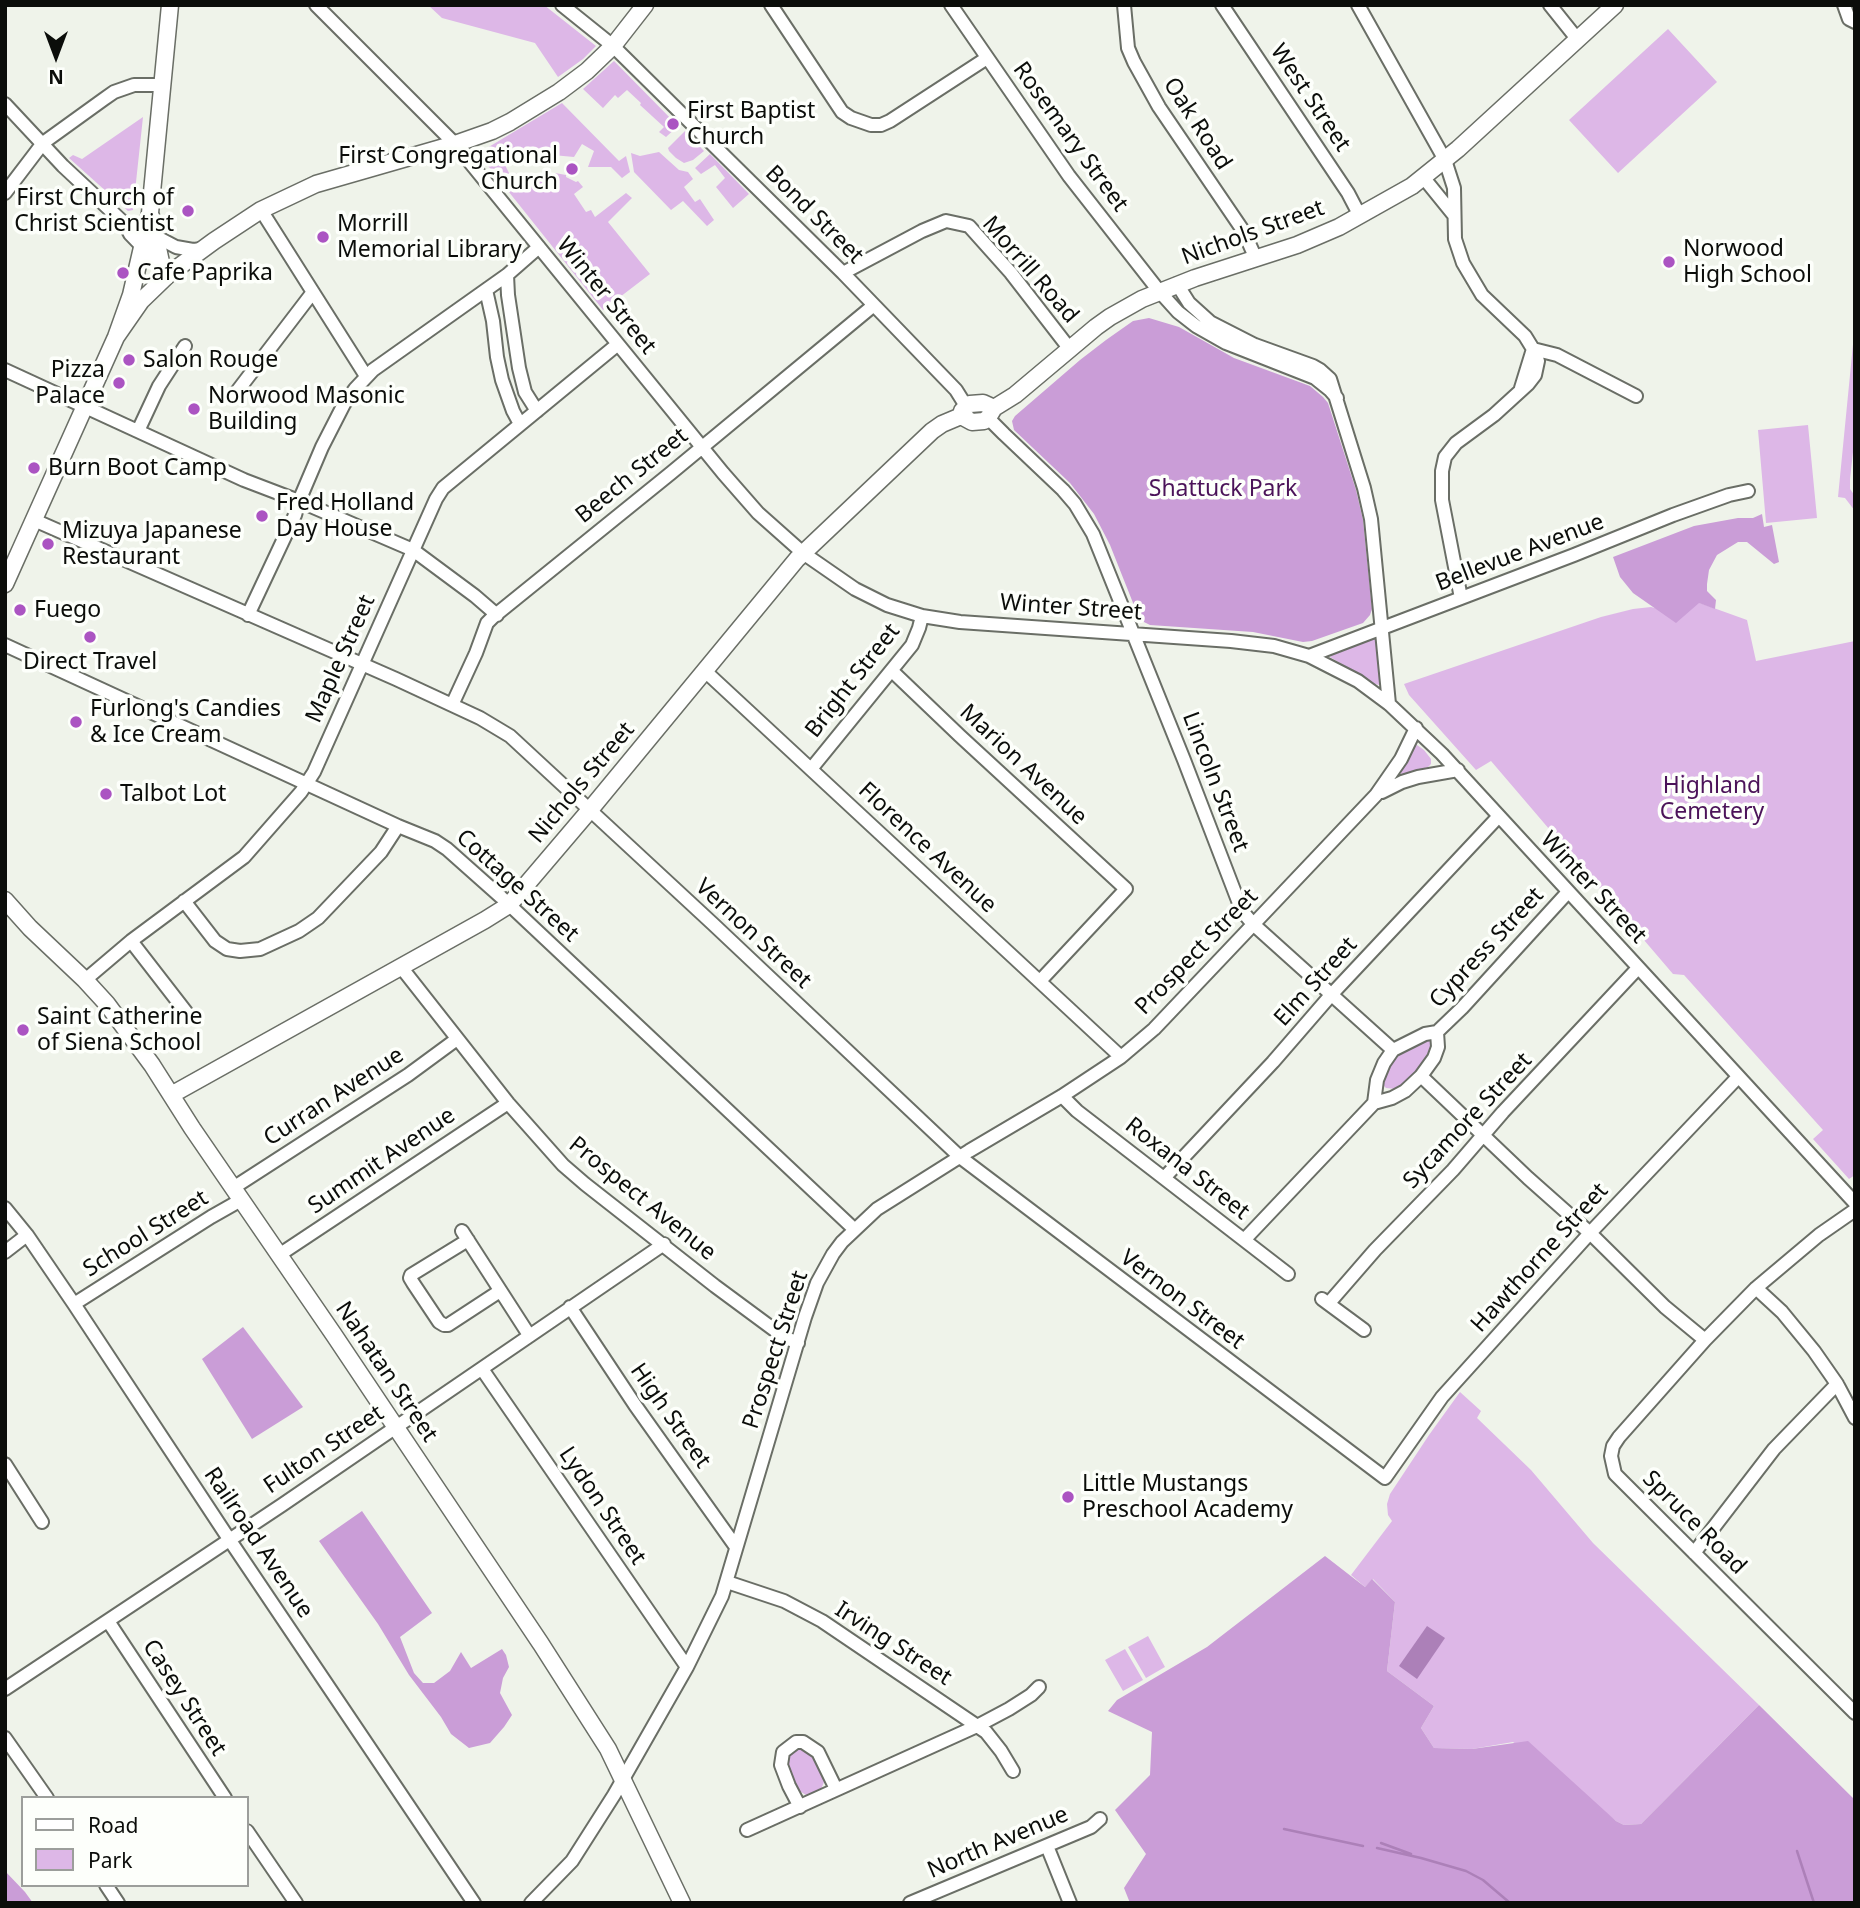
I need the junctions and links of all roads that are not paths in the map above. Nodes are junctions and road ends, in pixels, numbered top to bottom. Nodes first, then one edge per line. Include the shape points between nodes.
1 (170, 5) edge
2 (316, 5) edge
3 (562, 5) edge
4 (645, 5) edge
5 (771, 5) edge
6 (951, 5) edge
7 (1125, 5) edge
8 (1222, 5) edge
9 (1358, 5) edge
10 (1550, 5) edge
11 (1615, 5) edge
12 (1844, 5) edge
13 (1853, 22) edge
14 (1578, 40) junction
15 (613, 46) junction
16 (987, 58) junction
17 (162, 85) junction
18 (5, 104) edge
19 (43, 143) junction
20 (456, 144) junction
21 (1445, 160) junction
22 (1423, 177) junction
23 (5, 193) edge
24 (261, 210) junction
25 (1453, 214) junction
26 (1360, 216) junction
27 (149, 238) junction
28 (539, 247) junction
29 (202, 249) junction
30 (1256, 259) junction
31 (169, 274) junction
32 (844, 274) junction
33 (507, 275) junction
34 (1177, 284) junction
35 (486, 290) junction
36 (1159, 291) junction
37 (313, 292) junction
38 (874, 304) junction
39 (116, 337) junction
40 (618, 344) junction
41 (185, 346) dead end
42 (1069, 348) junction
43 (1533, 349) junction
44 (1280, 360) junction
45 (5, 370) edge
46 (366, 376) junction
47 (1636, 396) dead end
48 (232, 398) dead end
49 (85, 407) junction
50 (537, 411) junction
51 (963, 411) junction
52 (991, 413) junction
53 (520, 424) junction
54 (138, 431) junction
55 (701, 447) junction
56 (1748, 491) dead end
57 (299, 501) junction
58 (34, 520) junction
59 (413, 550) junction
60 (803, 553) junction
61 (5, 584) edge
62 (1461, 598) junction
63 (248, 615) junction
64 (497, 615) junction
65 (922, 616) junction
66 (1382, 629) junction
67 (1134, 634) junction
68 (5, 645) edge
69 (1309, 656) junction
70 (361, 664) junction
71 (705, 671) junction
72 (892, 671) junction
73 (1389, 704) junction
74 (452, 705) junction
75 (1416, 728) junction
76 (811, 769) junction
77 (1458, 770) junction
78 (307, 783) junction
79 (1376, 796) junction
80 (589, 811) junction
81 (1499, 816) junction
82 (398, 826) junction
83 (1568, 892) junction
84 (5, 900) edge
85 (184, 901) junction
86 (509, 905) junction
87 (1253, 924) junction
88 (131, 940) junction
89 (401, 967) junction
90 (1638, 968) junction
91 (85, 980) junction
92 (1040, 981) junction
93 (1331, 995) junction
94 (186, 1012) dead end
95 (1437, 1032) junction
96 (457, 1039) junction
97 (1393, 1050) junction
98 (1121, 1057) junction
99 (1421, 1076) junction
100 (1738, 1077) junction
101 (171, 1095) junction
102 (1062, 1096) junction
103 (508, 1103) junction
104 (1374, 1103) junction
105 (1484, 1135) junction
106 (960, 1157) junction
107 (1164, 1178) junction
108 (237, 1194) junction
109 (1855, 1203) edge
110 (5, 1208) edge
111 (1855, 1210) edge
112 (854, 1229) junction
113 (1590, 1233) junction
114 (27, 1235) junction
115 (1245, 1240) junction
116 (664, 1244) junction
117 (5, 1252) edge
118 (279, 1255) junction
119 (1287, 1274) dead end
120 (1756, 1288) junction
121 (500, 1291) junction
122 (74, 1304) junction
123 (570, 1307) junction
124 (1364, 1330) dead end
125 (529, 1335) junction
126 (1705, 1340) junction
127 (798, 1343) junction
128 (482, 1369) junction
129 (1837, 1384) junction
130 (1855, 1418) edge
131 (396, 1426) junction
132 (5, 1464) edge
133 (1385, 1478) joint
134 (42, 1522) dead end
135 (229, 1539) junction
136 (736, 1547) junction
137 (1694, 1553) junction
138 (727, 1582) junction
139 (108, 1621) junction
140 (687, 1667) junction
141 (1039, 1687) dead end
142 (5, 1689) edge
143 (1855, 1713) edge
144 (977, 1726) junction
145 (5, 1738) edge
146 (1013, 1772) dead end
147 (623, 1780) junction
148 (836, 1789) junction
149 (46, 1796) edge
150 (224, 1796) edge
151 (800, 1807) junction
152 (1101, 1819) dead end
153 (747, 1830) dead end
154 (248, 1832) edge
155 (1046, 1846) junction
156 (107, 1887) edge
157 (118, 1903) edge
158 (296, 1903) edge
159 (474, 1903) edge
160 (531, 1903) edge
161 (682, 1903) edge
162 (910, 1903) edge
163 (1070, 1903) edge

1 - 17 main road
2 - 20 street, Winter Street
3 - 15 street, Bond Street
4 - 15 main road
5 - 16 street via 842,111 871,125 890,121
6 - 16 street, Rosemary Street
7 - 30 street, Oak Road via 1128,48 1134,62 1244,232
8 - 26 street, West Street
9 - 21 street
10 - 14 street
11 - 14 main road, Nichols Street
12 - 13 street
14 - 21 main road, Nichols Street
15 - 20 main road via 544,102 492,131
15 - 32 street, Bond Street
16 - 36 street, Rosemary Street via 1069,176
17 - 19 street via 134,85 114,92
17 - 27 main road
18 - 19 street
19 - 23 street
19 - 27 street via 124,223 136,226
20 - 24 main road via 325,181
20 - 28 street, Winter Street
21 - 22 main road, Nichols Street
21 - 25 street via 1454,188
22 - 25 street
22 - 26 main road, Nichols Street
24 - 29 main road
24 - 37 street
25 - 43 street via 1458,251 1469,274 1482,295
26 - 30 main road, Nichols Street
27 - 29 street
27 - 31 main road
27 - 39 main road
28 - 33 street
28 - 40 street, Winter Street
29 - 31 main road
30 - 34 main road, Nichols Street
31 - 39 main road via 141,301
32 - 38 street, Bond Street
32 - 42 street, Morrill Road via 946,221 969,226
33 - 35 street
33 - 50 street via 519,369
34 - 36 main road, Nichols Street
34 - 44 street via 1210,322
35 - 46 street
35 - 53 street via 502,380
36 - 42 main road, Nichols Street via 1110,317
36 - 44 street, Rosemary Street via 1206,332 1238,349
37 - 46 street
37 - 48 street
38 - 51 street, Bond Street via 956,390
38 - 55 street, Beech Street
39 - 49 main road
40 - 50 street, Maple Street
40 - 55 street, Winter Street
41 - 54 street
42 - 52 main road, Nichols Street
43 - 47 street via 1557,355
43 - 62 street via 1520,389 1445,457 1442,500
44 - 66 street via 1315,378 1337,398 1371,519
45 - 49 street
46 - 57 street via 344,404
49 - 54 street
49 - 58 main road
50 - 53 street, Maple Street
51 - 52 main road via 970,404 983,403
51 - 60 main road, Nichols Street via 927,436
52 - 67 street via 1004,434 1051,478 1085,519
53 - 59 street, Maple Street via 443,488
54 - 57 street
55 - 60 street, Winter Street via 758,513
55 - 64 street, Beech Street
56 - 62 street, Bellevue Avenue via 1684,511
57 - 59 street
57 - 63 street
58 - 61 main road
58 - 63 street, Vernon Street
59 - 64 street
59 - 70 street, Maple Street
60 - 65 street, Winter Street via 855,589
60 - 71 main road, Nichols Street
62 - 66 street, Bellevue Avenue
63 - 70 street, Vernon Street
64 - 74 street, Beech Street via 487,623
65 - 67 street, Winter Street
65 - 72 street, Bright Street via 916,638
66 - 69 street, Bellevue Avenue
66 - 73 street
67 - 69 street, Winter Street via 1263,644
67 - 87 street, Lincoln Street via 1239,904
68 - 78 street, Cottage Street
69 - 73 street, Winter Street via 1358,681
70 - 74 street, Vernon Street
70 - 78 street, Maple Street
71 - 76 street, Florence Avenue
71 - 80 main road, Nichols Street
72 - 76 street, Bright Street
72 - 92 street, Marion Avenue via 1126,889
73 - 75 street, Winter Street
74 - 80 street, Vernon Street via 510,736
75 - 77 street, Winter Street
75 - 79 street, Prospect Street
76 - 92 street, Florence Avenue
77 - 79 street, Prospect Street via 1402,782
77 - 81 street, Winter Street
78 - 82 street, Cottage Street
78 - 85 street, Maple Street via 244,857
79 - 87 street, Prospect Street
80 - 86 main road, Nichols Street
80 - 106 street, Vernon Street
81 - 83 street, Winter Street
81 - 93 street, Elm Street
82 - 85 street via 381,852 318,918 260,949 227,949 215,941
82 - 86 street, Cottage Street via 447,849
83 - 90 street, Winter Street
83 - 95 street, Cypress Street
84 - 91 main road, Nahatan Street
85 - 88 street, Maple Street
86 - 89 main road, Nichols Street
86 - 112 street, Cottage Street
87 - 93 street, Lincoln Street
87 - 98 street, Prospect Street via 1154,1029
88 - 91 street, Maple Street
88 - 94 street
89 - 96 street, Prospect Avenue
89 - 101 main road, Nichols Street
90 - 100 street, Winter Street
90 - 105 street, Sycamore Street
91 - 101 main road, Nahatan Street via 131,1035
92 - 98 street, Florence Avenue
93 - 97 street, Lincoln Street
93 - 107 street, Elm Street
95 - 97 street, Cypress Street
95 - 99 street, Cypress Street via 1434,1058
96 - 103 street, Prospect Avenue
96 - 108 street, Curran Avenue
97 - 104 street via 1377,1080
98 - 102 street, Prospect Street
99 - 104 street, Cypress Street via 1405,1091
99 - 105 street
100 - 109 street, Winter Street
100 - 113 street, Hawthorne Street
101 - 108 main road, Nahatan Street
102 - 106 street, Prospect Street
102 - 107 street, Roxana Street
103 - 116 street, Prospect Avenue via 563,1165
103 - 118 street, Summit Avenue
104 - 115 street, Cypress Street
105 - 113 street
105 - 124 street, Sycamore Street via 1325,1301
106 - 112 street, Prospect Street via 877,1209
106 - 133 street, Vernon Street
107 - 115 street, Roxana Street
108 - 118 main road, Nahatan Street
108 - 122 street, School Street via 211,1217
110 - 114 street, Railroad Avenue
111 - 120 street, Spruce Road
112 - 127 street, Prospect Street via 817,1283
113 - 126 street
113 - 133 street, Hawthorne Street via 1442,1397
114 - 117 street
114 - 122 street, Railroad Avenue
115 - 119 street, Roxana Street
116 - 123 street, Fulton Street
116 - 127 street, Prospect Avenue
118 - 131 main road, Nahatan Street
120 - 126 street, Spruce Road
120 - 129 street via 1782,1312
121 - 121 street via 465,1235 410,1278 444,1325
121 - 125 street
122 - 135 street, Railroad Avenue
123 - 125 street, Fulton Street
123 - 136 street, High Street
125 - 128 street, Fulton Street
126 - 137 street, Spruce Road via 1619,1437 1611,1456 1615,1474
127 - 136 street, Prospect Street
128 - 131 street, Fulton Street
128 - 140 street, Lydon Street
129 - 130 street
129 - 137 street via 1774,1449
131 - 135 street, Fulton Street
131 - 147 main road, Nahatan Street via 548,1656
132 - 134 street
135 - 139 street, Fulton Street
135 - 159 street, Railroad Avenue
136 - 138 street, Prospect Street
137 - 143 street, Spruce Road
138 - 140 street, Prospect Street
138 - 144 street, Irving Street via 784,1601 821,1621
139 - 142 street, Fulton Street
139 - 150 street, Casey Street
140 - 147 street, Prospect Street
141 - 144 street
144 - 146 street, Irving Street
144 - 148 street
145 - 149 street
147 - 160 street, Prospect Street via 572,1861
147 - 161 main road, Nahatan Street
148 - 151 street
148 - 151 street via 818,1752 796,1742 783,1752 781,1765
151 - 153 street
152 - 155 street, North Avenue
154 - 158 street
155 - 162 street, North Avenue
155 - 163 street
156 - 157 street

